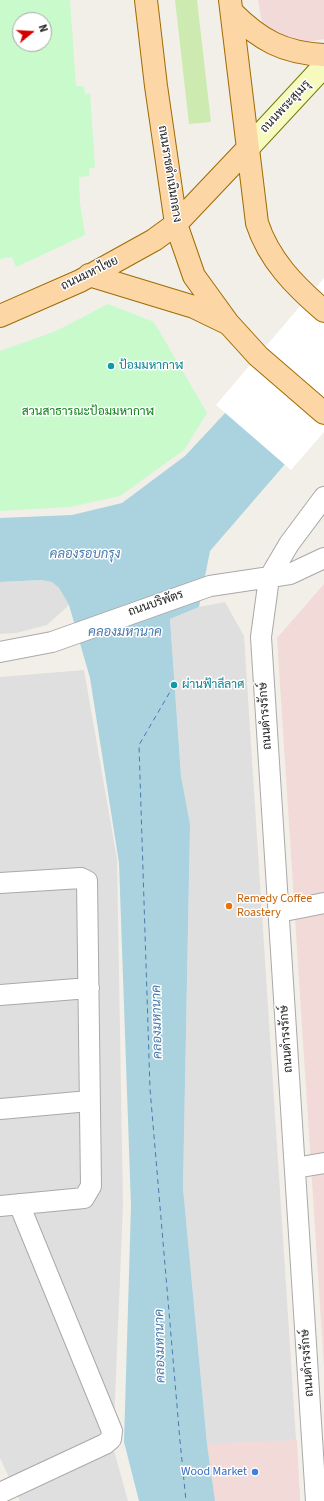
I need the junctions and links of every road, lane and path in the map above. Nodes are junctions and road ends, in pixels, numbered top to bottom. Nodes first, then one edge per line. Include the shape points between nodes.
1 (146, 0) edge
2 (231, 6) edge
3 (324, 55) edge
4 (324, 66) edge
5 (248, 148) junction
6 (176, 224) junction
7 (89, 276) junction
8 (318, 305) edge
9 (0, 316) edge
10 (228, 324) junction
11 (324, 413) edge
12 (324, 497) edge
13 (324, 558) edge
14 (269, 578) junction
15 (0, 652) edge
16 (0, 883) edge
17 (324, 903) edge
18 (279, 912) junction
19 (88, 988) junction
20 (0, 994) edge
21 (89, 1101) junction
22 (0, 1109) edge
23 (324, 1163) edge
24 (295, 1168) junction
25 (10, 1205) edge
26 (0, 1493) edge
27 (316, 1501) edge

1 - 6 main road, ถนนราชดำเนินกลาง
2 - 3 main road via 251,32 279,47
2 - 5 main road
4 - 5 main road, ถนนพระสุเมรุ
5 - 6 main road, ถนนมหาไชย
5 - 8 main road via 257,223 263,242 283,271
6 - 7 main road, ถนนมหาไชย via 138,250
6 - 10 main road, ถนนราชดำเนินกลาง via 194,276
7 - 9 main road, ถนนมหาไชย
7 - 10 main road via 194,307
10 - 11 main road, ถนนราชดำเนินกลาง via 258,356
12 - 14 street, ถนนดำรงรักษ์ via 289,544
13 - 14 street via 290,574
14 - 15 street, ถนนบริพัตร via 210,586 52,642
14 - 18 street, ถนนดำรงรักษ์ via 261,637
16 - 19 street via 85,879 88,885
17 - 18 street
18 - 24 street, ถนนดำรงรักษ์
19 - 20 street
19 - 21 street
21 - 22 street
21 - 25 street via 92,1186 88,1193 84,1198
23 - 24 street
24 - 27 street, ถนนดำรงรักษ์
25 - 26 street via 112,1431 111,1439 105,1444

